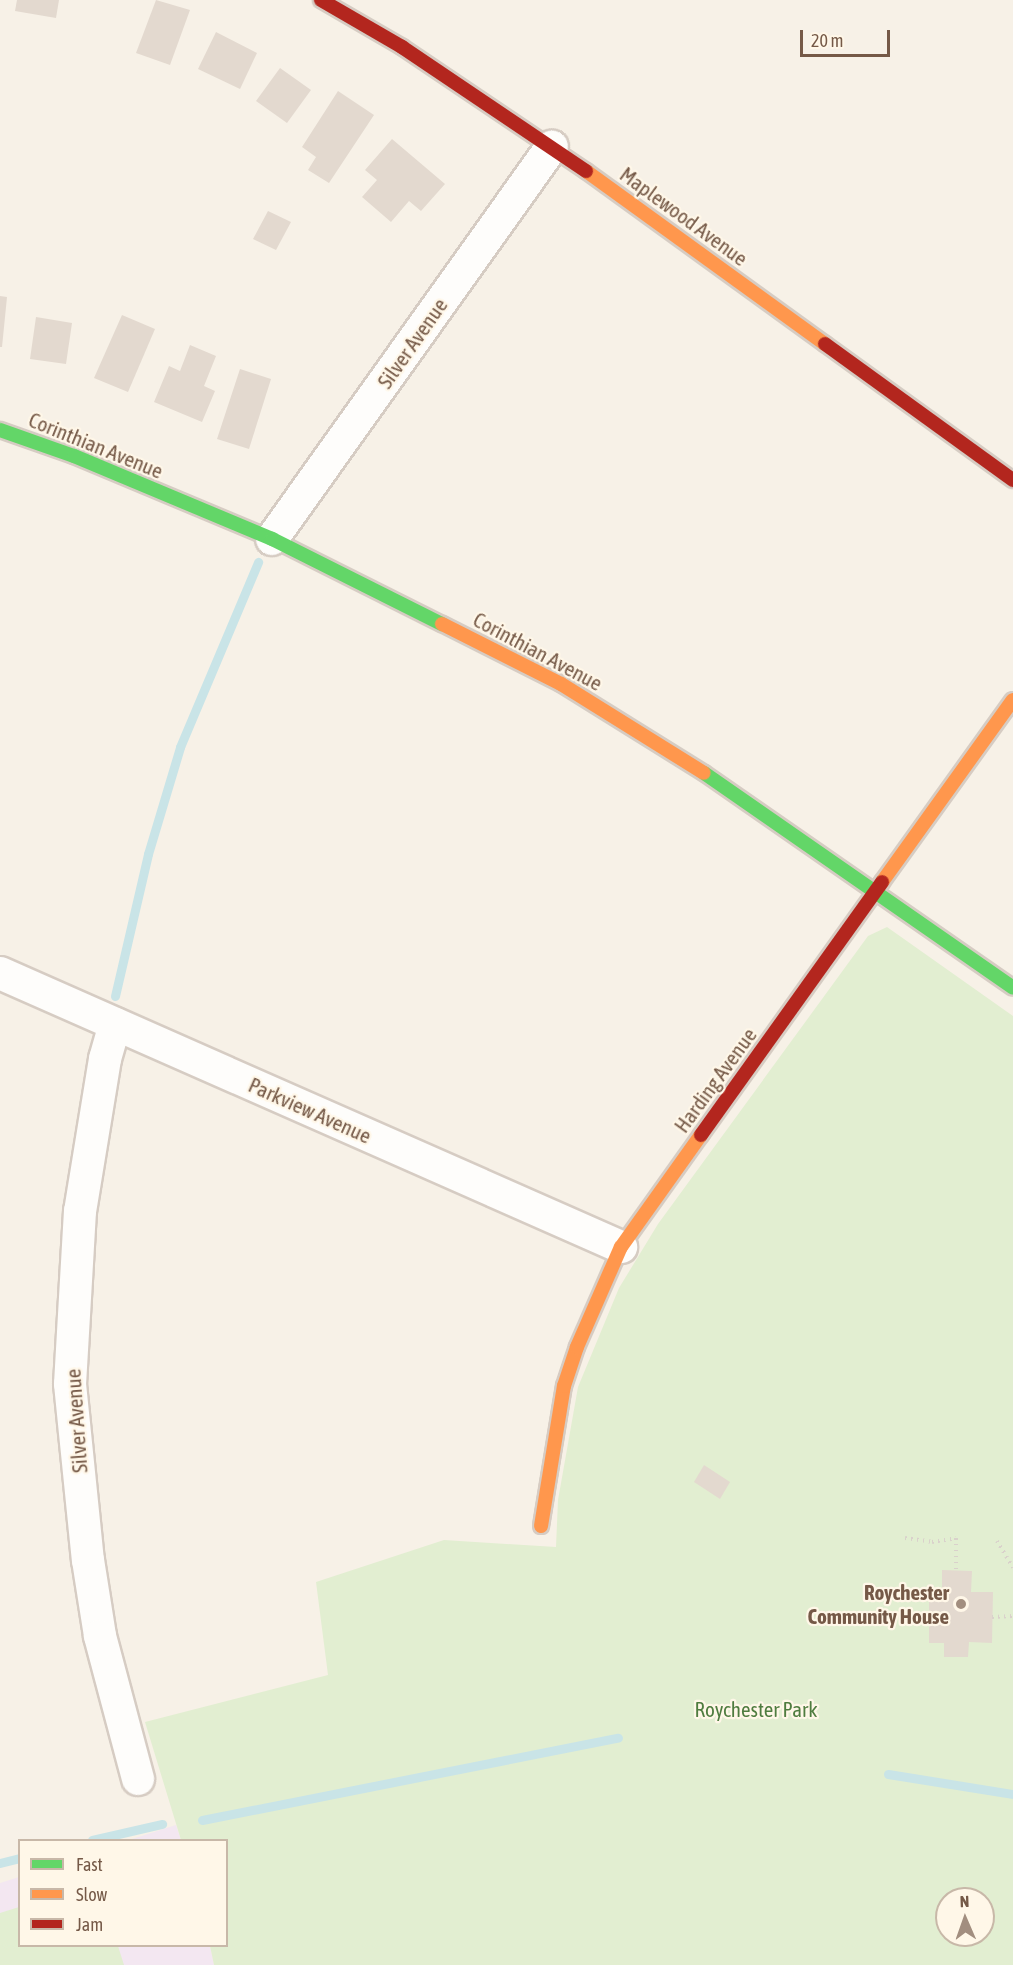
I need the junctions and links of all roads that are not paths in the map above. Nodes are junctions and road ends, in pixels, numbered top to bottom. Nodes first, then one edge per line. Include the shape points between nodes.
1 (321, 0) edge
2 (552, 147) junction
3 (0, 430) edge
4 (1013, 480) edge
5 (272, 539) junction
6 (1013, 700) edge
7 (877, 890) junction
8 (0, 973) edge
9 (1013, 987) edge
10 (115, 1024) junction
11 (621, 1247) junction
12 (541, 1526) dead end
13 (138, 1779) dead end

1 - 2 street, Maplewood Avenue via 402,46
2 - 4 street, Maplewood Avenue
2 - 5 street, Silver Avenue
3 - 5 street, Corinthian Avenue via 74,456
5 - 7 street, Corinthian Avenue via 561,684 712,778
6 - 7 street, Harding Avenue
7 - 9 street, Corinthian Avenue
7 - 11 street, Harding Avenue
8 - 10 street, Parkview Avenue
10 - 11 street, Parkview Avenue
10 - 13 street, Silver Avenue via 105,1059 80,1211 70,1384 100,1636
11 - 12 street, Harding Avenue via 564,1386

